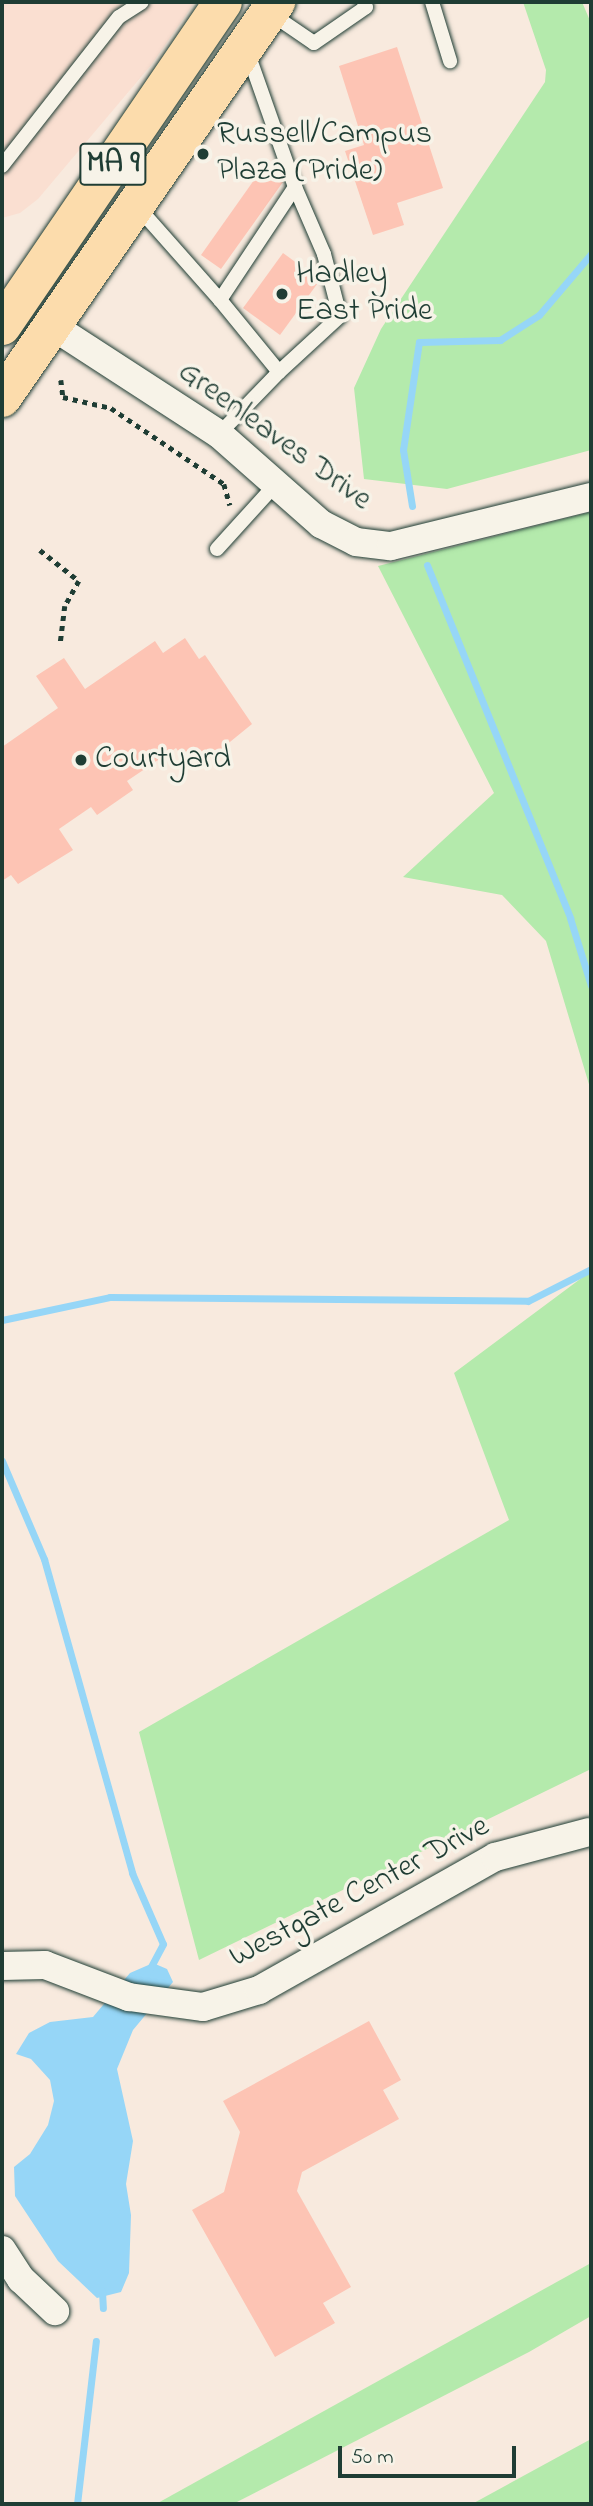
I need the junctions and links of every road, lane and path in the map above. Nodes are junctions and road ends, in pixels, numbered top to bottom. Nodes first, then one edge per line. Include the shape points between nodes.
1 (142, 2) edge
2 (223, 2) edge
3 (364, 2) edge
4 (432, 2) edge
5 (273, 7) edge
6 (246, 46) junction
7 (450, 61) dead end
8 (2, 166) edge
9 (295, 187) junction
10 (135, 204) junction
11 (220, 300) junction
12 (8, 305) edge
13 (54, 327) junction
14 (279, 372) junction
15 (61, 380) dead end
16 (2, 398) edge
17 (219, 434) junction
18 (275, 485) junction
19 (591, 497) edge
20 (227, 512) dead end
21 (217, 549) dead end
22 (40, 550) dead end
23 (60, 644) dead end
24 (589, 1832) dead end
25 (2, 1966) edge
26 (2, 2250) edge
27 (55, 2311) dead end

1 - 8 lane via 118,17
2 - 12 highway, MA 9
3 - 5 lane via 366,7 314,43
4 - 7 lane
5 - 6 highway, MA 9
6 - 9 lane
6 - 10 highway, MA 9
9 - 11 lane
9 - 14 lane via 324,254 340,316
10 - 11 lane
10 - 13 highway, MA 9
11 - 14 lane
12 - 13 lane
13 - 16 highway, MA 9
13 - 17 street, Greenleaves Drive
14 - 17 lane
15 - 20 path via 63,397 111,408 224,484 231,498
17 - 18 street, Greenleaves Drive
18 - 19 street, Greenleaves Drive via 321,523 356,542 391,546
18 - 21 lane
22 - 23 path via 79,580 65,606
24 - 25 street, Westgate Center Drive via 495,1857 259,1990 203,2007 129,1997 45,1965
26 - 27 street via 21,2279

